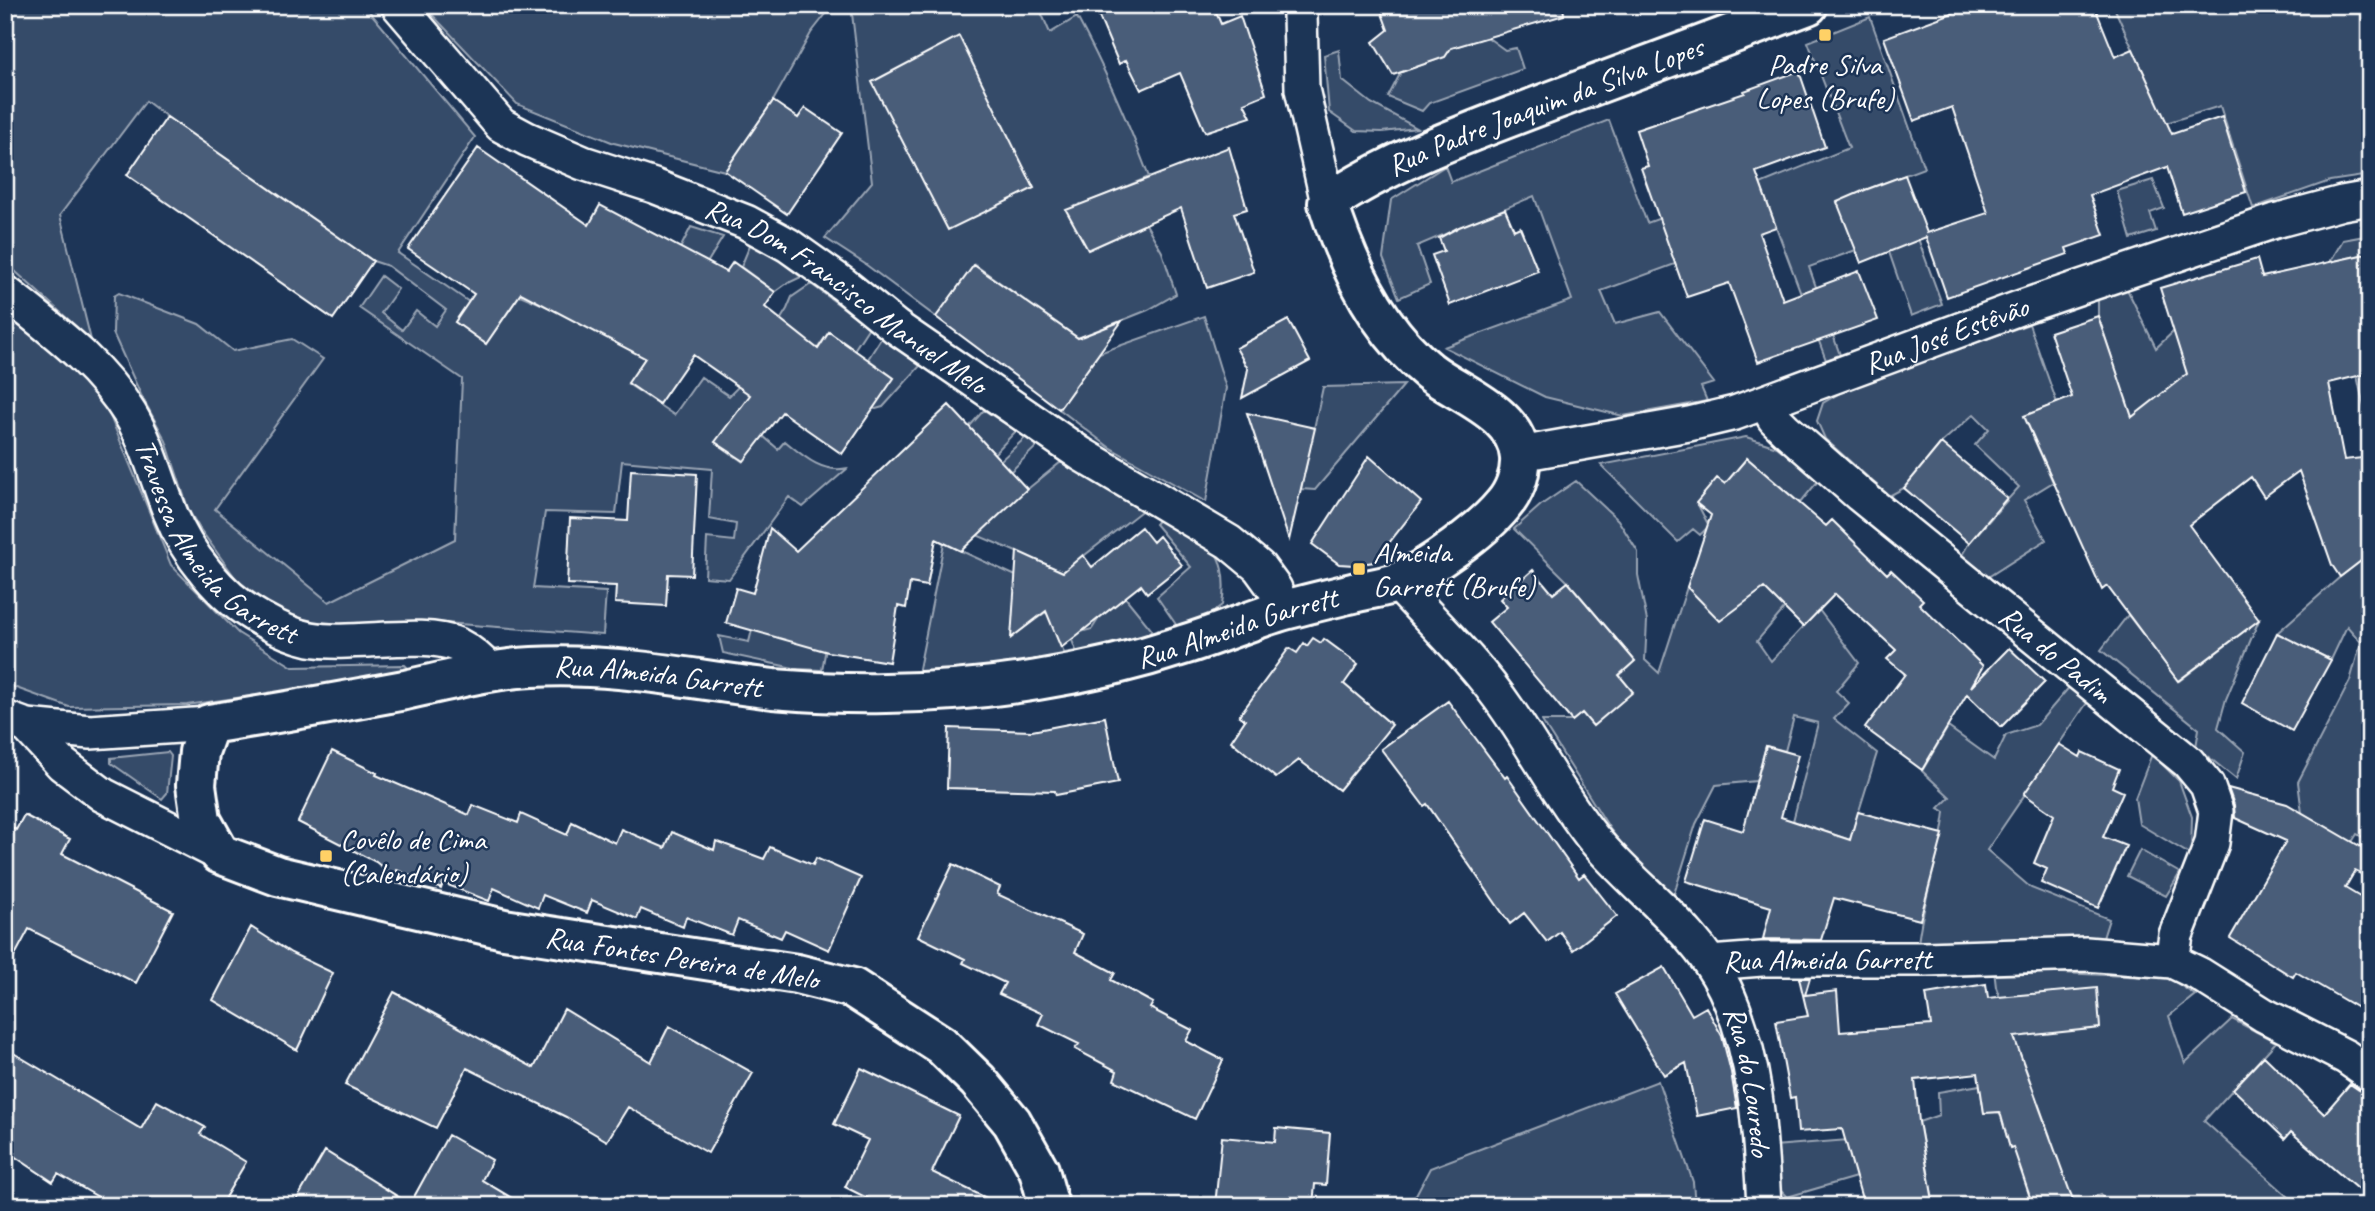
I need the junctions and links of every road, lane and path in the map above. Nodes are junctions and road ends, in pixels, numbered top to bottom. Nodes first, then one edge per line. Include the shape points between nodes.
1 (398, 5) edge
2 (1302, 5) edge
3 (1808, 5) edge
4 (2356, 201) edge
5 (1328, 204) junction
6 (5, 292) edge
7 (1766, 403) junction
8 (1520, 454) junction
9 (1397, 583) junction
10 (1283, 611) junction
11 (491, 671) junction
12 (16, 722) edge
13 (209, 724) junction
14 (220, 854) junction
15 (2172, 961) junction
16 (1710, 963) junction
17 (2370, 1074) edge
18 (1049, 1206) edge
19 (1764, 1206) edge

1 - 10 street, Rua Dom Francisco Manuel Melo via 501,125 583,163 733,217 788,245 896,327 1082,454 1229,542 1259,567 1275,589
2 - 5 street via 1302,89
3 - 5 street, Rua Padre Joaquim da Silva Lopes via 1462,135 1388,168
4 - 7 street, Rua José Estêvão via 2275,221 2019,308
5 - 8 street via 1340,241 1372,305 1429,371 1491,411 1511,431
6 - 11 street, Travessa Almeida Garrett via 89,360 108,382 131,416 170,514 194,559 259,619 308,639 439,639 459,646
7 - 8 street, Rua José Estêvão via 1689,424
7 - 15 street, Rua do Padim via 1774,418 1822,462 2188,762 2207,785 2216,811 2212,843 2176,935
8 - 9 street via 1519,476 1506,503 1441,556
9 - 10 street, Rua Almeida Garrett
9 - 16 street, Rua Almeida Garrett via 1488,683 1594,838
10 - 11 street, Rua Almeida Garrett via 1085,672 912,693 835,694 572,666
11 - 13 street, Rua Almeida Garrett
12 - 13 street, Rua Almeida Garrett via 90,732
12 - 14 street, Rua Fontes Pereira de Melo via 103,795
13 - 14 street via 199,752 196,785 201,820
14 - 18 street, Rua Fontes Pereira de Melo via 278,876 504,929 785,972 853,988 941,1045 978,1081 1012,1122 1039,1170
15 - 16 street, Rua Almeida Garrett via 2086,954
15 - 17 street, Rua Almeida Garrett
16 - 19 street, Rua do Louredo via 1736,1016 1751,1069

